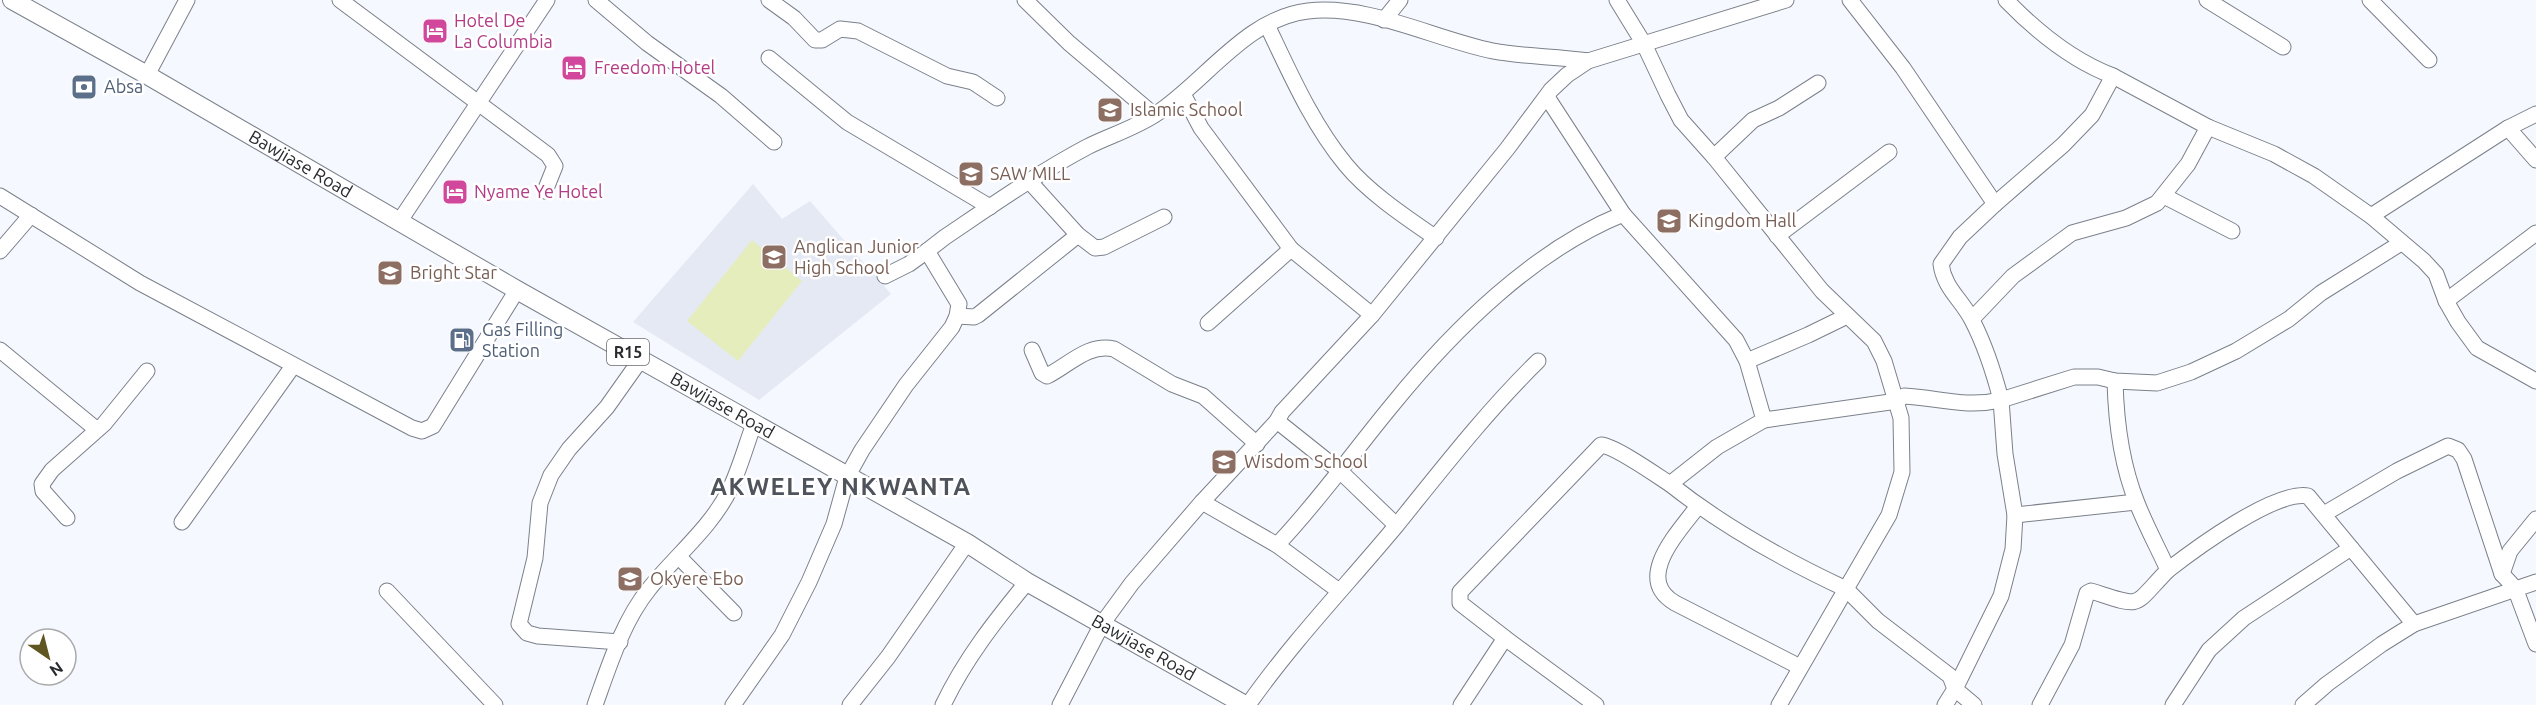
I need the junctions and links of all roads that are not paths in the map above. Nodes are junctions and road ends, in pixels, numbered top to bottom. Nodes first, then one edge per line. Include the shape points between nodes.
1 (12, 0) edge
2 (187, 0) edge
3 (340, 0) edge
4 (547, 0) edge
5 (596, 0) edge
6 (769, 0) edge
7 (1025, 0) edge
8 (1400, 0) edge
9 (1617, 0) edge
10 (1786, 0) edge
11 (1850, 0) edge
12 (2006, 0) edge
13 (2207, 0) edge
14 (2370, 0) edge
15 (1754, 5) edge
16 (1384, 20) junction
17 (1267, 25) junction
18 (1644, 44) junction
19 (2283, 47) dead end
20 (769, 58) dead end
21 (2429, 60) dead end
22 (1588, 61) junction
23 (147, 75) junction
24 (2113, 76) junction
25 (1818, 83) dead end
26 (1183, 94) junction
27 (997, 98) dead end
28 (1547, 98) junction
29 (480, 103) junction
30 (2536, 114) edge
31 (1154, 115) junction
32 (2208, 127) junction
33 (2508, 128) junction
34 (774, 142) dead end
35 (1889, 152) dead end
36 (1714, 157) junction
37 (2536, 160) edge
38 (1030, 182) junction
39 (545, 191) dead end
40 (0, 196) edge
41 (2164, 196) junction
42 (1995, 204) junction
43 (990, 207) junction
44 (1623, 214) junction
45 (31, 215) junction
46 (2371, 216) junction
47 (1164, 217) dead end
48 (399, 222) junction
49 (2232, 231) dead end
50 (2536, 233) edge
51 (1078, 235) junction
52 (1777, 236) junction
53 (1436, 238) junction
54 (2401, 243) junction
55 (1292, 249) junction
56 (0, 250) edge
57 (927, 251) junction
58 (885, 276) dead end
59 (516, 290) junction
60 (2446, 301) junction
61 (1372, 315) junction
62 (957, 316) junction
63 (1848, 316) junction
64 (1972, 319) junction
65 (1208, 323) dead end
66 (0, 350) edge
67 (1032, 350) dead end
68 (641, 359) junction
69 (1538, 361) dead end
70 (1747, 361) junction
71 (293, 366) junction
72 (147, 371) dead end
73 (2115, 381) junction
74 (2536, 381) edge
75 (2001, 400) junction
76 (1897, 401) junction
77 (1764, 420) junction
78 (1277, 421) junction
79 (754, 424) junction
80 (96, 429) junction
81 (1257, 444) junction
82 (1341, 472) junction
83 (847, 477) junction
84 (1670, 484) junction
85 (1202, 502) junction
86 (2136, 502) junction
87 (1698, 506) junction
88 (2324, 514) junction
89 (2015, 515) junction
90 (67, 518) dead end
91 (2536, 519) edge
92 (182, 522) dead end
93 (1396, 525) junction
94 (968, 543) junction
95 (1277, 545) junction
96 (2351, 548) junction
97 (679, 557) junction
98 (2168, 570) junction
99 (2502, 574) junction
100 (1027, 582) junction
101 (2536, 582) edge
102 (2515, 588) junction
103 (1846, 590) junction
104 (387, 591) dead end
105 (1339, 591) junction
106 (734, 613) dead end
107 (1102, 624) junction
108 (2414, 624) junction
109 (1505, 638) junction
110 (620, 642) junction
111 (2536, 644) edge
112 (1800, 667) junction
113 (1955, 689) junction
114 (495, 705) edge
115 (595, 705) edge
116 (733, 705) edge
117 (850, 705) edge
118 (943, 705) edge
119 (1060, 705) edge
120 (1246, 705) edge
121 (1461, 705) edge
122 (1596, 705) edge
123 (1779, 705) edge
124 (1945, 705) edge
125 (1974, 705) edge
126 (2040, 705) edge
127 (2173, 705) edge
128 (2303, 705) edge

1 - 23 main road, Bawjiase Road / R15
2 - 23 street
3 - 29 street
4 - 29 street
5 - 34 street
6 - 27 street via 815,40 840,29 858,31 947,76 973,82
7 - 31 street
8 - 16 street
9 - 18 street
10 - 15 street
11 - 42 street via 1949,132
12 - 24 street via 2043,34
13 - 19 street
14 - 21 street
15 - 18 street
16 - 17 street via 1337,11 1307,11
16 - 22 street via 1494,51
17 - 26 street
17 - 53 street via 1304,102 1347,166 1397,211
18 - 22 street
18 - 36 street via 1681,120
20 - 43 street via 847,122
22 - 28 street via 1567,75
23 - 48 main road, Bawjiase Road / R15
24 - 32 street
24 - 42 street via 2092,115
25 - 36 street via 1753,120
26 - 31 street
26 - 55 street via 1201,128
28 - 44 street
28 - 53 street
29 - 39 street via 553,161 555,166
29 - 48 street
30 - 33 street
31 - 38 street via 1088,147
32 - 41 street via 2188,164
32 - 46 street via 2274,154 2314,176
33 - 37 street
33 - 46 street
35 - 52 street
36 - 52 street
38 - 43 street
38 - 51 street
40 - 45 street
41 - 49 street
41 - 64 street via 2126,218 2072,233 2013,276
42 - 64 street via 1960,237 1941,264 1947,285
43 - 57 street
44 - 70 street via 1736,340
44 - 82 street via 1551,252 1503,289 1394,402
45 - 56 street
45 - 71 street via 140,282
46 - 54 street
47 - 51 street via 1104,247 1095,248
48 - 59 main road, Bawjiase Road / R15
50 - 60 street
51 - 62 street via 978,315
52 - 63 street
53 - 61 street
54 - 60 street via 2436,274
54 - 73 street via 2236,351 2157,383
55 - 61 street
55 - 65 street
57 - 58 street
57 - 62 street via 959,304
59 - 68 main road, Bawjiase Road / R15
59 - 71 street via 428,429 412,428
60 - 74 street via 2477,348
61 - 78 street
62 - 83 street via 906,385
63 - 70 street
63 - 76 street via 1877,346
64 - 75 street
66 - 80 street
67 - 81 street via 1047,376 1090,351 1104,347 1114,350 1172,384 1203,396
68 - 79 main road, Bawjiase Road / R15
68 - 110 street via 550,475 540,503 535,558 519,624 526,633 538,636
69 - 93 street via 1485,415
70 - 77 street
71 - 92 street
72 - 80 street
73 - 75 street via 2074,377
73 - 86 street via 2127,473
75 - 76 street via 1981,405 1904,396
75 - 89 street
76 - 77 street
76 - 103 street via 1902,472 1889,515
77 - 84 street via 1717,447
78 - 81 street
78 - 82 street
79 - 83 main road, Bawjiase Road / R15
79 - 97 street via 730,490
80 - 90 street via 42,484 43,491
81 - 85 street
82 - 93 street
82 - 95 street
83 - 94 main road, Bawjiase Road / R15
83 - 116 street via 834,524 809,582 782,635
84 - 87 street
84 - 109 street via 1616,449 1602,445 1460,592 1460,603
85 - 95 street
85 - 107 street
86 - 89 street
86 - 98 street
87 - 103 street via 1788,562
87 - 112 street via 1665,551 1656,579 1659,588 1674,603
88 - 96 street
88 - 98 street via 2308,496 2297,494 2233,525
88 - 99 street via 2448,446 2458,450 2464,459
89 - 113 street via 2013,549 2003,590
91 - 99 street via 2510,551
93 - 105 street
94 - 100 main road, Bawjiase Road / R15
94 - 117 street
95 - 105 street
96 - 108 street
96 - 127 street via 2244,618 2209,650
97 - 106 street
97 - 110 street via 649,588
98 - 126 street via 2138,602 2130,604 2087,593 2072,645
99 - 102 street
100 - 107 main road, Bawjiase Road / R15
100 - 118 street via 990,626
101 - 102 street
102 - 108 street
102 - 111 street
103 - 112 street
103 - 113 street via 1878,621 1947,672
104 - 114 street
105 - 120 street
107 - 119 street
107 - 120 main road, Bawjiase Road / R15
108 - 128 street
109 - 121 street
109 - 122 street
110 - 115 street
112 - 123 street
113 - 124 street
113 - 125 street

